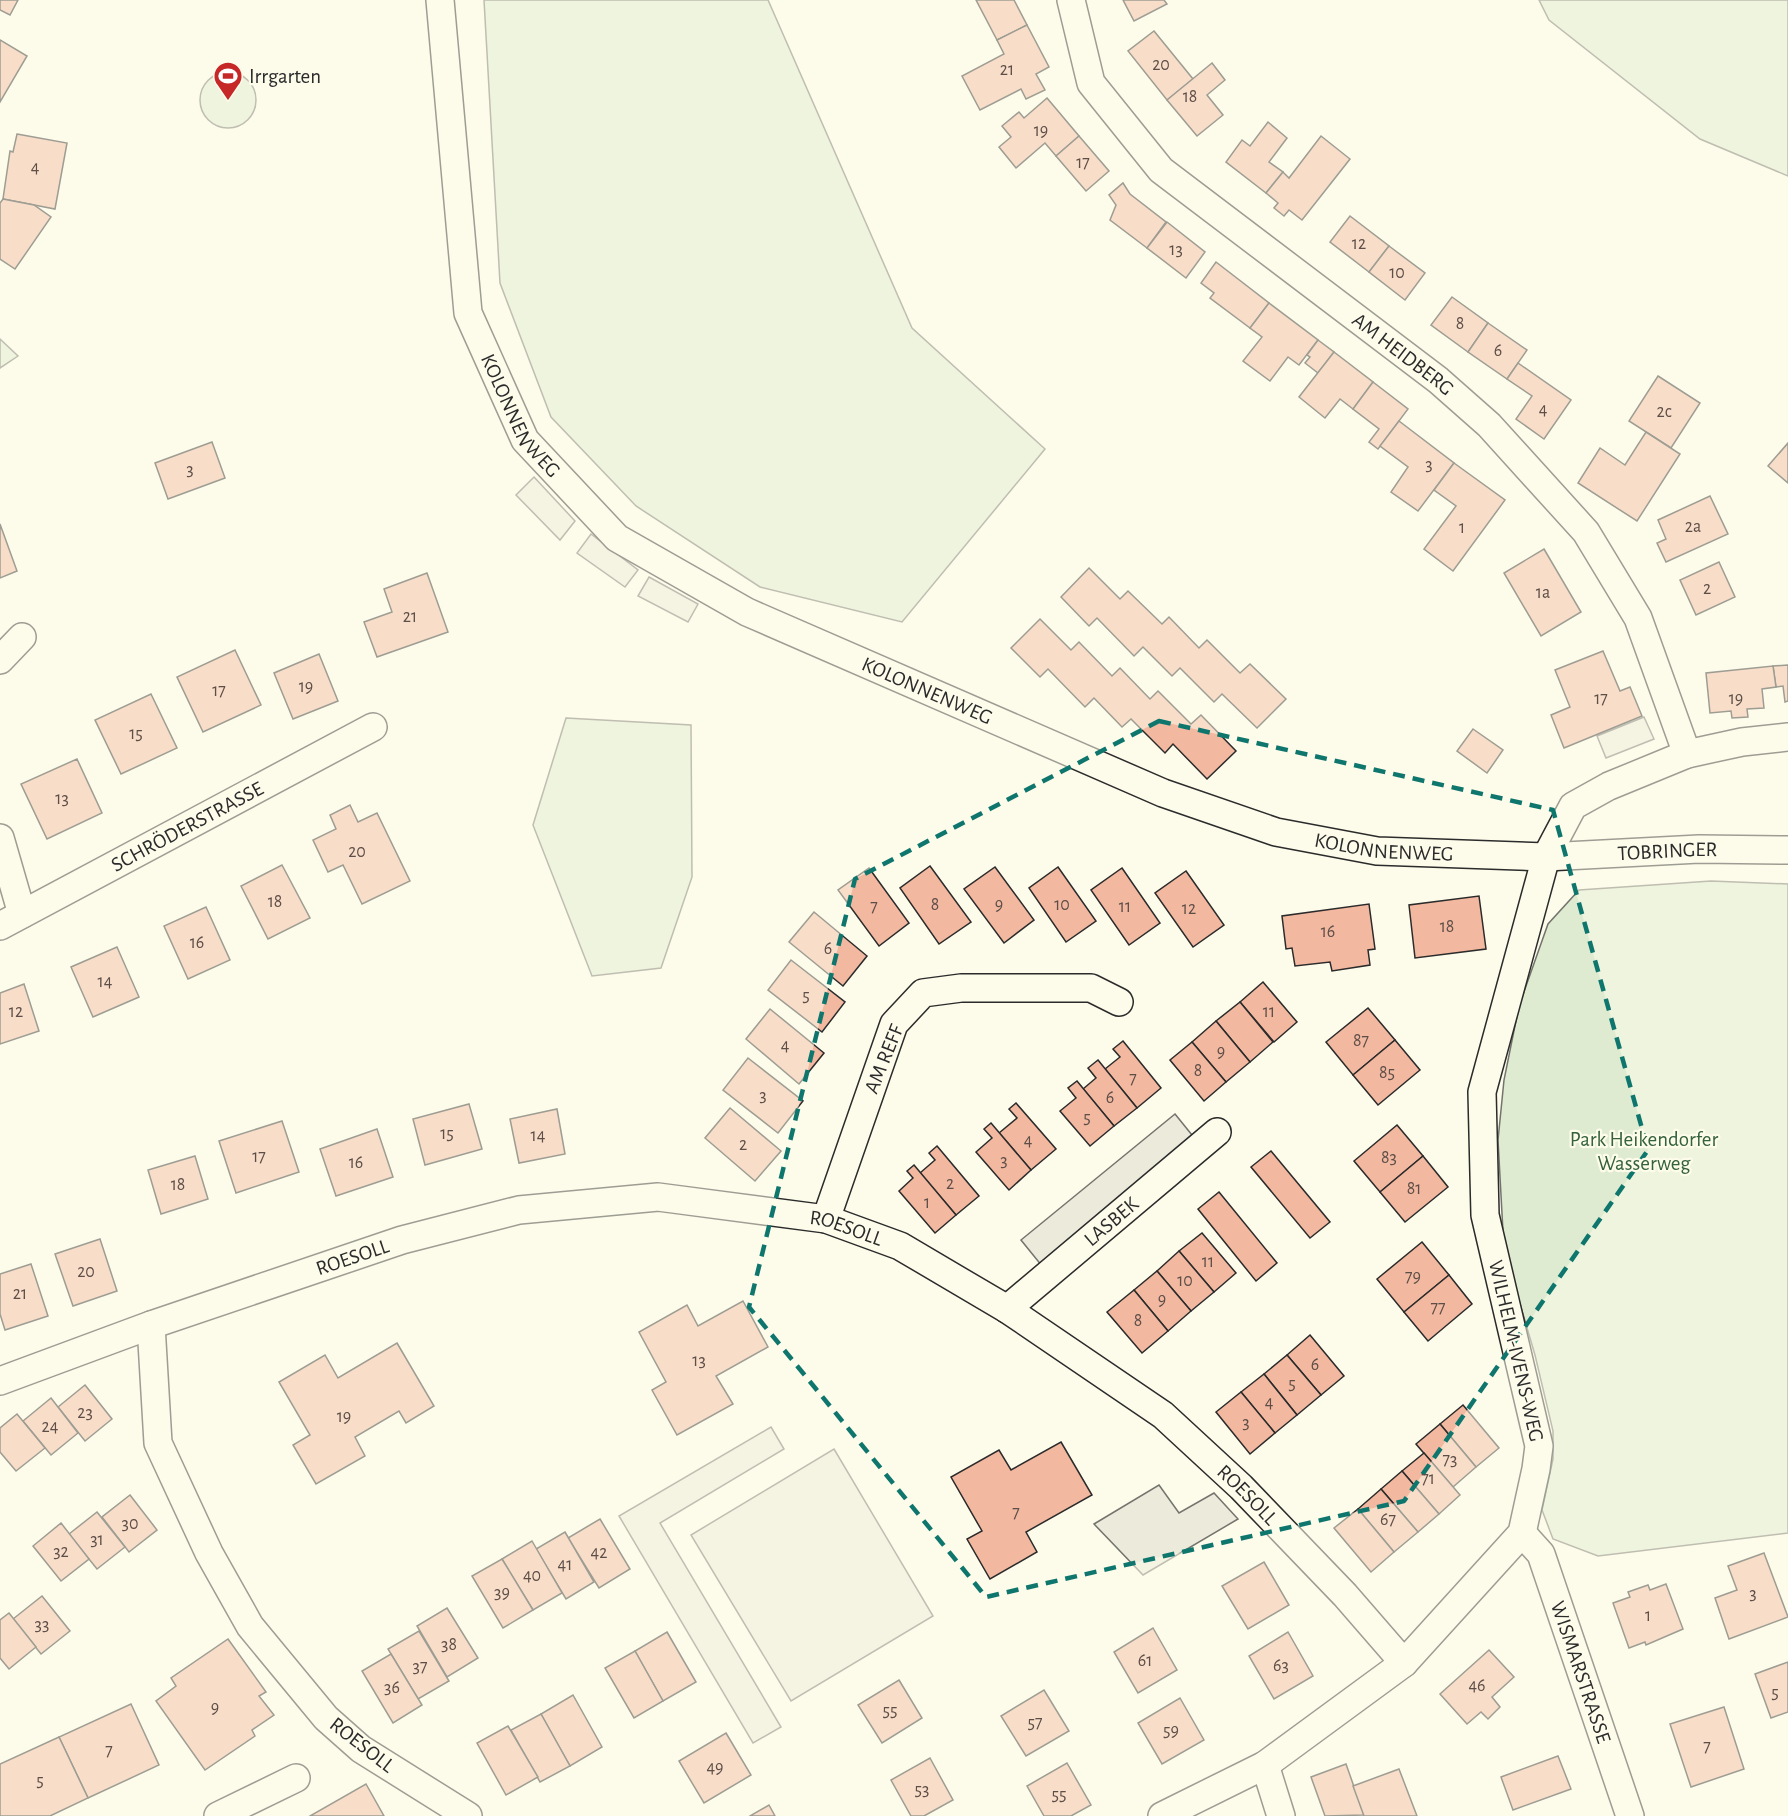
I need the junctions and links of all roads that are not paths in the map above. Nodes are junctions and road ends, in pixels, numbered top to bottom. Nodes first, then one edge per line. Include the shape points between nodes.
1 (440, 0) edge
2 (1071, 0) edge
3 (22, 637) dead end
4 (0, 660) edge
5 (372, 727) dead end
6 (1788, 737) edge
7 (1687, 754) junction
8 (0, 838) edge
9 (1788, 850) edge
10 (1546, 857) junction
11 (11, 920) edge
12 (1119, 1002) dead end
13 (1217, 1132) dead end
14 (826, 1219) junction
15 (1007, 1309) junction
16 (151, 1324) junction
17 (0, 1381) edge
18 (1522, 1533) junction
19 (1404, 1663) junction
20 (1265, 1765) junction
21 (296, 1778) dead end
22 (218, 1816) edge
23 (468, 1816) edge
24 (1162, 1816) edge
25 (1281, 1816) edge
26 (1630, 1816) edge

1 - 10 street, KOLONNENWEG via 468,312 525,440 617,538 747,612 1173,797 1276,832 1377,851
2 - 7 street, AM HEIDBERG via 1091,83 1161,170 1438,380 1489,425 1586,532 1638,618
3 - 4 street
5 - 11 street, SCHRÖDERSTRASSE
6 - 7 street
7 - 10 street via 1609,786 1573,806
8 - 11 street
9 - 10 street, TOBRINGER via 1700,849
10 - 18 street, WILHELM-IVENS-WEG via 1482,1092 1485,1215 1539,1446
12 - 14 street, AM REFF via 1091,988 961,988 923,993 894,1024
13 - 15 street, LASBEK
14 - 15 street, ROESOLL via 900,1246
14 - 16 street, ROESOLL via 658,1197 519,1210 402,1240
15 - 19 street, ROESOLL via 1145,1402 1211,1458 1345,1595
16 - 17 street, ROESOLL
16 - 23 street, ROESOLL via 158,1443 209,1554 250,1626 326,1718 361,1749
18 - 19 street, WILHELM-IVENS-WEG
18 - 26 street, WISMARSTRASSE via 1541,1554
19 - 20 street, WILHELM-IVENS-WEG
20 - 24 street, WILHELM-IVENS-WEG
20 - 25 street
21 - 22 street

